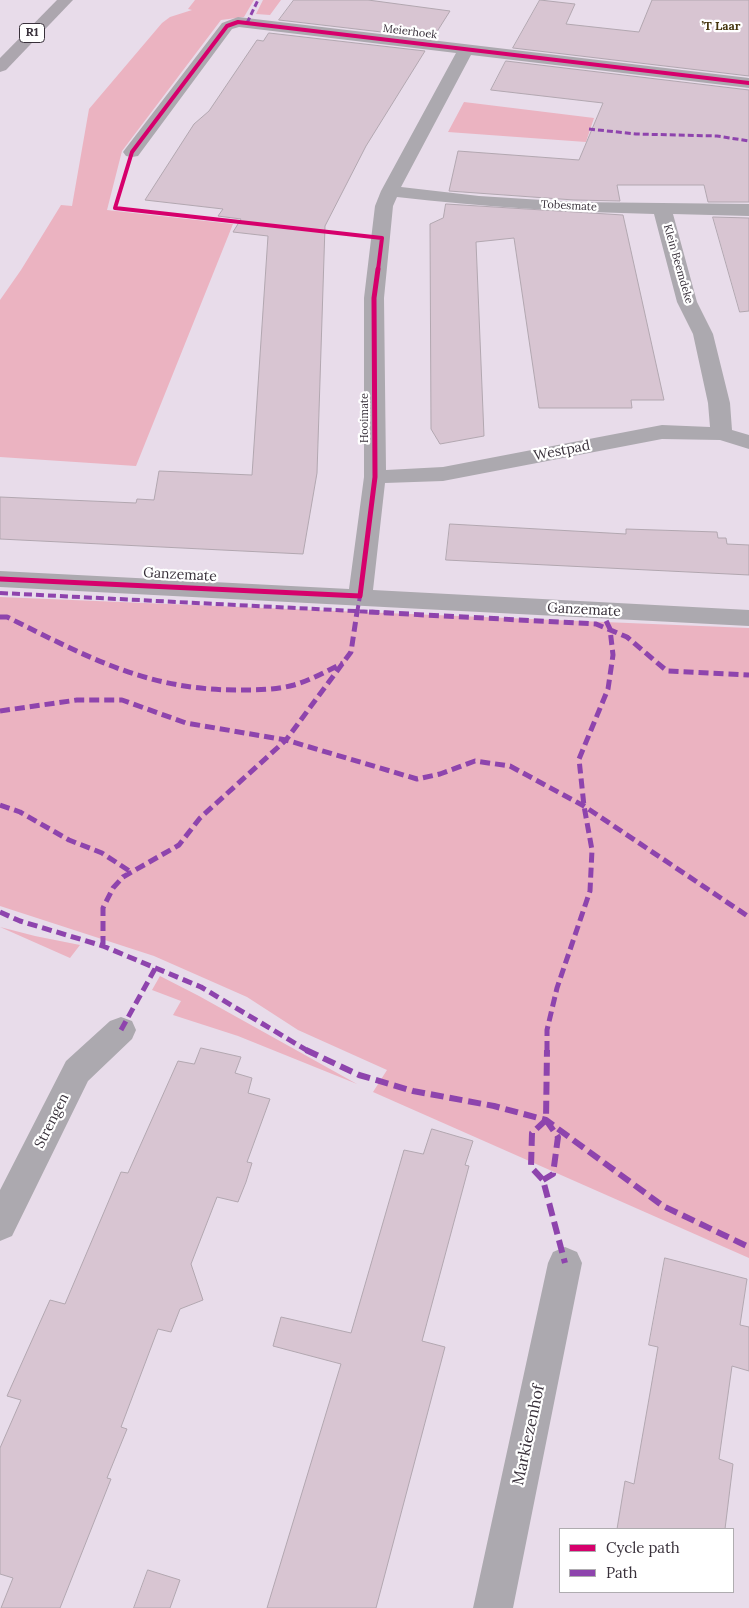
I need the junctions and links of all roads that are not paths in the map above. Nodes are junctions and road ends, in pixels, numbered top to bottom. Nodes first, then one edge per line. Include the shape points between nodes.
1 (65, 0) edge
2 (466, 49) junction
3 (0, 67) edge
4 (749, 82) edge
5 (132, 152) dead end
6 (390, 191) junction
7 (662, 209) junction
8 (749, 210) edge
9 (721, 434) junction
10 (749, 442) edge
11 (375, 477) junction
12 (0, 579) edge
13 (360, 596) junction
14 (749, 618) edge
15 (121, 1030) dead end
16 (0, 1225) edge
17 (565, 1263) dead end
18 (494, 1608) edge

1 - 3 highway, R1
2 - 4 street, Meierhoek
2 - 5 street, Meierhoek via 230,23
2 - 6 street, Hooimate
6 - 7 street, Tobesmate via 498,202
6 - 11 street, Hooimate via 384,206 374,298
7 - 8 street, Tobesmate
7 - 9 street, Klein Beemdeke via 687,302 703,334 719,403
9 - 10 street, Westpad
9 - 11 street, Westpad via 662,432 443,474
11 - 13 street, Hooimate
12 - 13 street, Ganzemate
13 - 14 street, Ganzemate
15 - 16 street, Strengen via 77,1071
17 - 18 street, Markiezenhof

